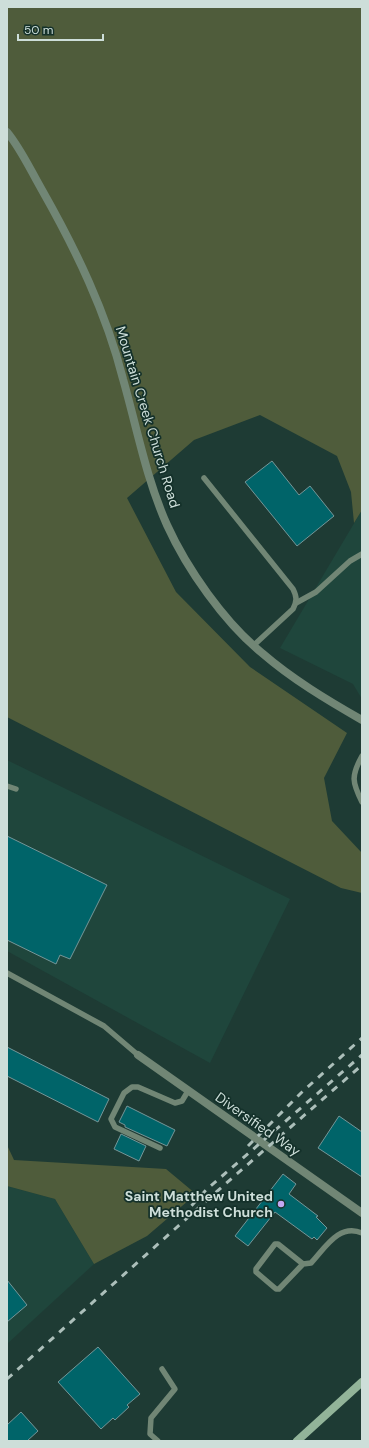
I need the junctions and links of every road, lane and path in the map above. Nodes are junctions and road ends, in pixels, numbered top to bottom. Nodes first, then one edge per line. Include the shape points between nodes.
1 (7, 132) edge
2 (204, 478) dead end
3 (362, 554) edge
4 (296, 603) junction
5 (254, 645) junction
6 (362, 720) edge
7 (362, 756) edge
8 (7, 786) edge
9 (355, 787) junction
10 (16, 789) dead end
11 (362, 790) edge
12 (362, 802) edge
13 (7, 973) edge
14 (138, 1055) joint
15 (188, 1091) junction
16 (160, 1148) dead end
17 (362, 1213) edge
18 (362, 1233) edge
19 (303, 1264) junction
20 (162, 1369) dead end
21 (362, 1382) edge
22 (158, 1441) edge
23 (297, 1441) edge

1 - 5 street, Mountain Creek Church Road via 57,217 100,307 121,371 147,471 168,526 186,560 213,599
2 - 4 lane via 292,589
3 - 4 lane via 350,561 316,592
4 - 5 lane via 293,609
5 - 6 street, Mountain Creek Church Road via 288,674
7 - 9 lane via 355,768
8 - 10 lane
9 - 11 lane
9 - 12 lane
13 - 14 lane via 104,1026
14 - 15 street, Diversified Way
15 - 16 lane via 182,1101 175,1103 138,1087 132,1087 124,1092 112,1115 112,1123 116,1127
15 - 17 street, Diversified Way
18 - 19 lane via 348,1230 339,1233 311,1263
19 - 19 lane via 275,1244 256,1272 276,1290 282,1288
20 - 22 lane via 175,1389 151,1418 150,1434
21 - 23 street

